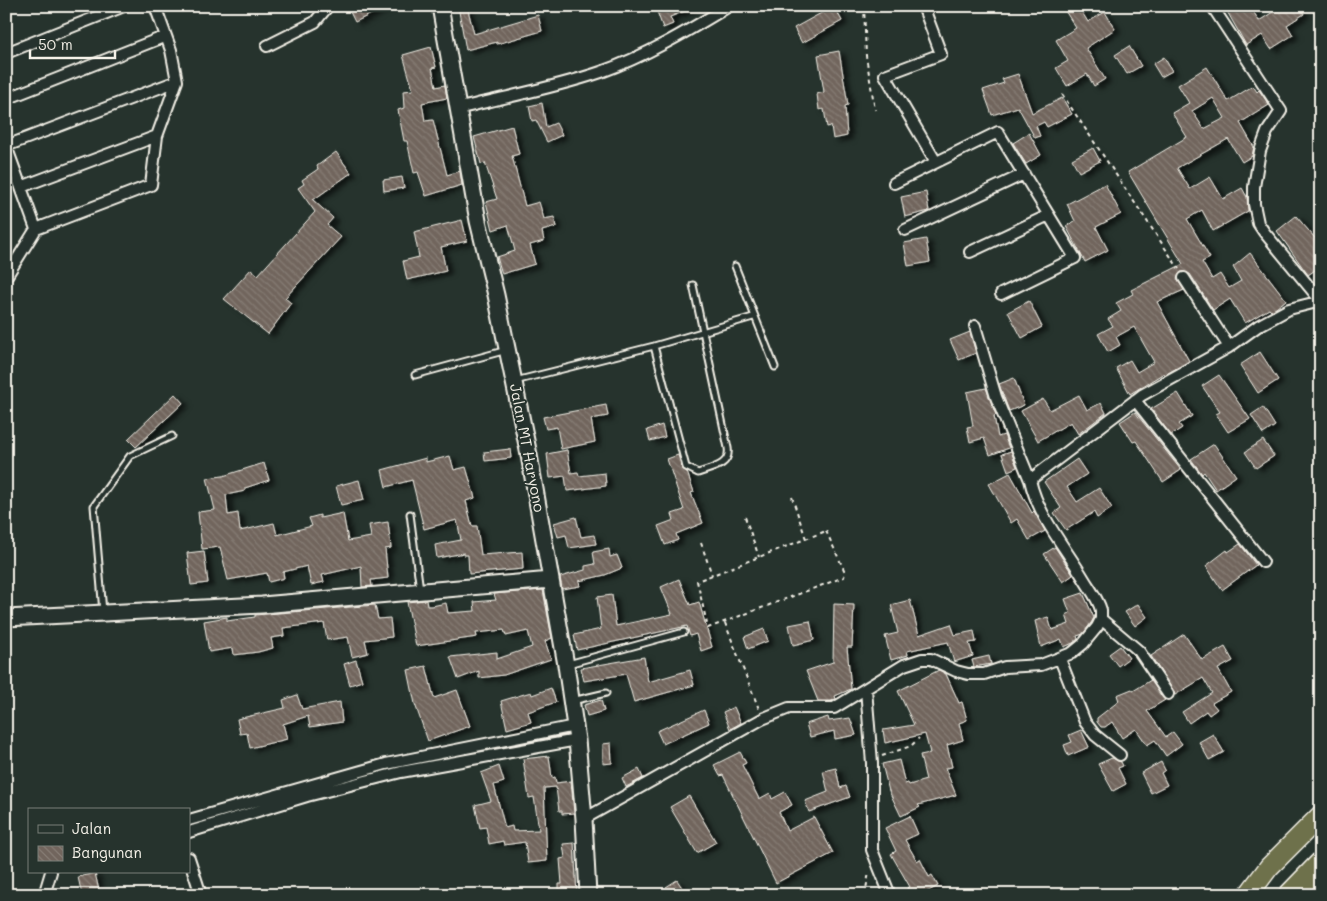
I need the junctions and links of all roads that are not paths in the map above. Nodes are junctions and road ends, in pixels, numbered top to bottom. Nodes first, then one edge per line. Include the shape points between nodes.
1 (124, 6) edge
2 (155, 6) edge
3 (328, 6) edge
4 (440, 6) edge
5 (729, 6) edge
6 (923, 6) edge
7 (1212, 6) edge
8 (166, 36) junction
9 (267, 46) dead end
10 (6, 52) edge
11 (177, 81) junction
12 (6, 99) edge
13 (457, 109) junction
14 (156, 136) junction
15 (6, 146) edge
16 (936, 162) junction
17 (1024, 174) junction
18 (894, 183) dead end
19 (21, 187) junction
20 (1049, 216) junction
21 (36, 229) junction
22 (905, 230) dead end
23 (970, 252) dead end
24 (734, 266) dead end
25 (6, 277) edge
26 (1184, 278) road end
27 (693, 286) dead end
28 (1001, 294) dead end
29 (1321, 301) edge
30 (753, 317) junction
31 (975, 326) dead end
32 (705, 332) junction
33 (654, 346) junction
34 (1229, 347) junction
35 (507, 350) junction
36 (775, 368) dead end
37 (415, 375) dead end
38 (514, 381) junction
39 (1135, 400) junction
40 (172, 436) dead end
41 (1030, 480) junction
42 (410, 514) dead end
43 (1263, 562) dead end
44 (551, 580) junction
45 (420, 590) junction
46 (103, 614) junction
47 (6, 618) edge
48 (1101, 619) junction
49 (684, 632) dead end
50 (1060, 659) junction
51 (566, 665) junction
52 (866, 689) junction
53 (606, 693) dead end
54 (1168, 694) dead end
55 (572, 701) junction
56 (576, 733) junction
57 (1120, 755) dead end
58 (305, 786) junction
59 (307, 796) junction
60 (1321, 815) edge
61 (584, 819) junction
62 (190, 820) edge
63 (190, 832) edge
64 (1321, 860) edge
65 (190, 861) edge
66 (50, 874) edge
67 (1321, 882) edge
68 (44, 895) edge
69 (201, 895) edge
70 (588, 895) edge
71 (890, 895) edge
72 (1248, 895) edge
73 (1288, 895) edge
74 (1308, 895) edge

1 - 10 street
2 - 8 street
3 - 9 street via 315,22
4 - 13 main road, Jalan MT Haryono
5 - 13 street via 654,50 618,66 584,78
6 - 16 street via 941,54 885,75
7 - 29 street via 1281,111 1267,132 1260,151 1254,187 1258,223
8 - 11 street
8 - 12 street
11 - 14 street
11 - 15 street
13 - 35 main road, Jalan MT Haryono
14 - 19 street
14 - 21 street via 151,185
15 - 19 street
16 - 17 street via 998,132
16 - 18 street
17 - 20 street
17 - 22 street
19 - 21 street
20 - 23 street
20 - 28 street via 1075,258
21 - 25 street
24 - 30 lane
26 - 34 street
27 - 32 lane
29 - 34 street via 1288,309
30 - 32 lane
30 - 36 lane
31 - 41 street via 996,397
32 - 33 lane
32 - 33 lane via 729,454 725,462 698,473 686,467
33 - 38 lane
34 - 39 street
35 - 37 lane
35 - 38 main road, Jalan MT Haryono
38 - 44 main road, Jalan MT Haryono
39 - 41 street
39 - 43 street
40 - 46 lane via 130,456 94,506
41 - 48 street via 1042,512 1099,604
42 - 45 lane
44 - 45 main road
44 - 51 main road, Jalan MT Haryono
45 - 46 main road via 262,605
46 - 47 main road
48 - 50 street via 1083,644
48 - 54 street via 1139,650
49 - 51 lane
50 - 52 street via 1041,665 1005,667 984,674 968,674 931,659 922,659 904,665
50 - 57 street via 1085,722 1095,735
51 - 55 main road, Jalan MT Haryono
52 - 61 street via 834,708 789,708 762,719
52 - 71 street via 872,763 872,850
53 - 55 lane
55 - 56 main road, Jalan MT Haryono
56 - 58 street via 386,764
56 - 59 street
56 - 61 main road, Jalan MT Haryono
58 - 59 street
58 - 62 street
59 - 63 street
60 - 72 highway via 1270,867
61 - 70 main road, Jalan MT Haryono
64 - 73 highway
65 - 69 street
66 - 68 street
67 - 74 highway

